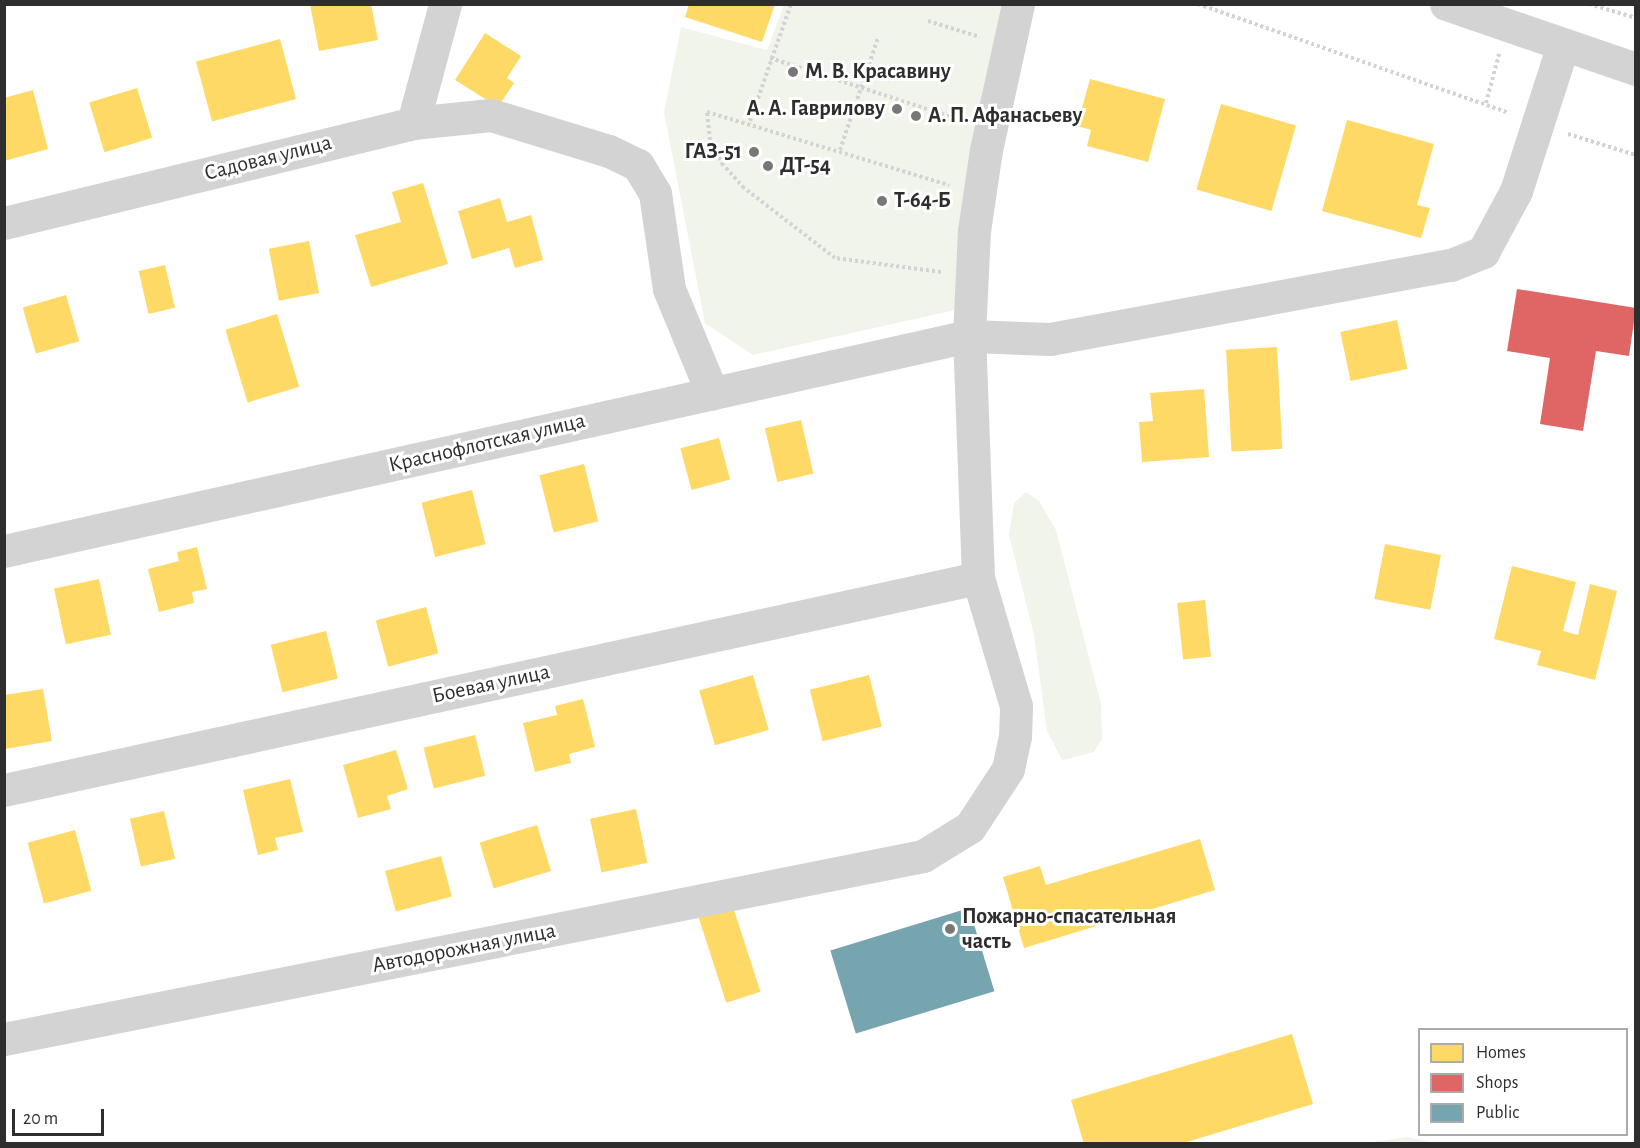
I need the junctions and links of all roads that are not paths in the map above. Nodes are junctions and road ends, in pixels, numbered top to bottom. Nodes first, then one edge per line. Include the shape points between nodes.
1 (445, 4) edge
2 (1018, 4) edge
3 (1446, 4) edge
4 (1563, 45) junction
5 (1635, 69) edge
6 (413, 123) junction
7 (4, 224) edge
8 (969, 336) junction
9 (712, 393) junction
10 (4, 551) edge
11 (978, 578) junction
12 (4, 790) edge
13 (4, 1039) edge

1 - 6 street
2 - 8 street via 986,150 974,231
3 - 4 street
4 - 5 street
4 - 8 street, Краснофлотская улица via 1516,190 1483,252 1451,265 1050,339
6 - 7 street, Садовая улица
6 - 9 street, Садовая улица via 491,115 609,151 638,165 655,193 669,289
8 - 9 street, Краснофлотская улица
8 - 11 street
9 - 10 street, Краснофлотская улица
11 - 12 street, Боевая улица
11 - 13 street, Автодорожная улица via 1016,706 1015,738 1008,769 989,804 969,827 922,856

